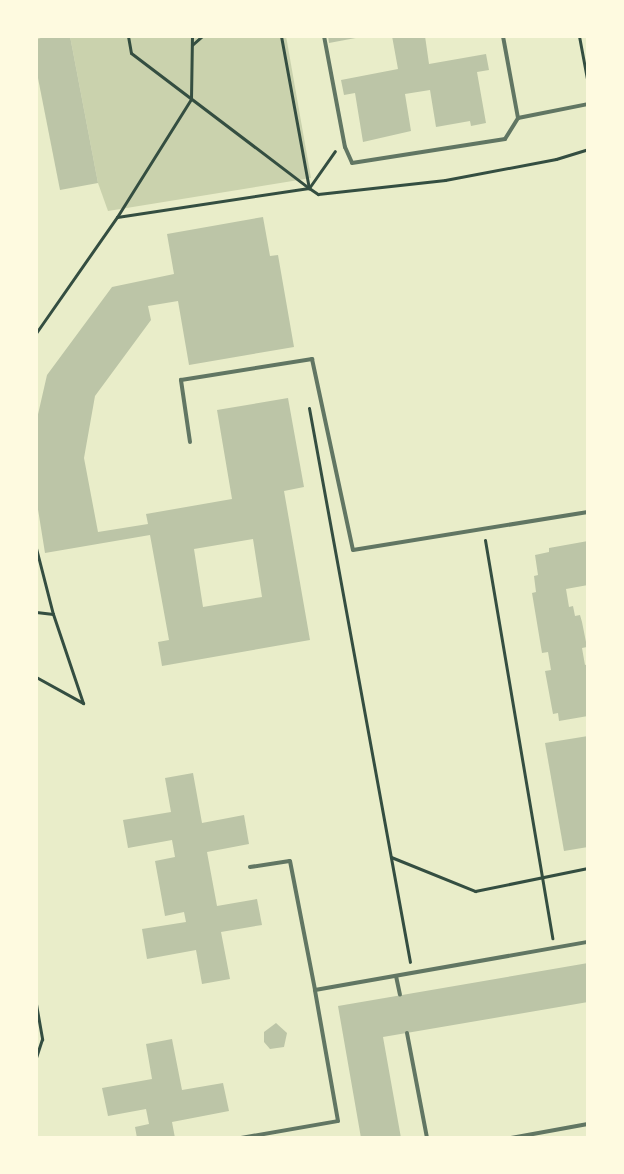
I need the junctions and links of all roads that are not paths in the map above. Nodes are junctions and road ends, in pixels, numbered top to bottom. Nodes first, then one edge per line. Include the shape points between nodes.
1 (324, 36) edge
2 (503, 36) edge
3 (588, 104) edge
4 (518, 118) junction
5 (190, 442) dead end
6 (588, 512) edge
7 (250, 867) dead end
8 (588, 942) edge
9 (396, 976) junction
10 (315, 990) junction
11 (400, 995) dead end
12 (407, 1033) dead end
13 (588, 1124) edge
14 (241, 1138) edge
15 (427, 1138) edge
16 (511, 1138) edge

1 - 4 lane via 345,147 352,163 505,139
2 - 4 lane
3 - 4 lane
5 - 6 lane via 181,380 312,359 353,550
7 - 10 lane via 290,861
8 - 9 lane
9 - 10 lane
9 - 11 lane
10 - 14 lane via 338,1121
12 - 15 lane
13 - 16 lane

